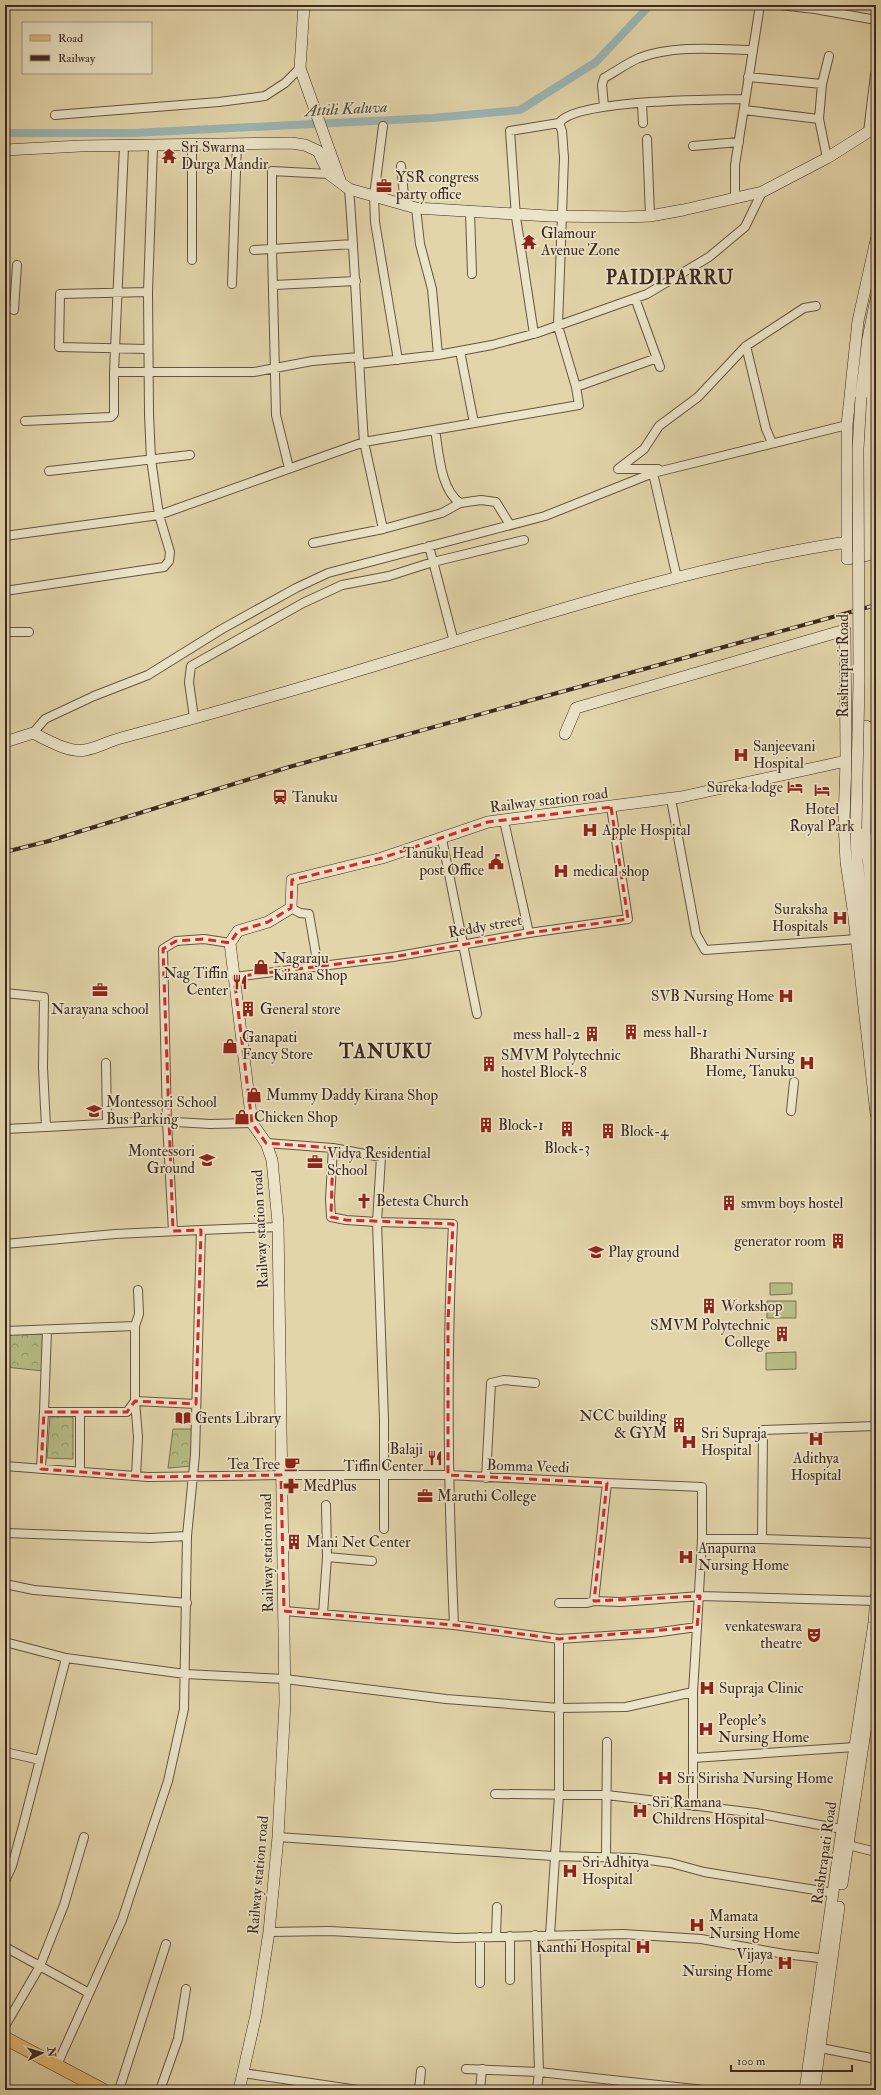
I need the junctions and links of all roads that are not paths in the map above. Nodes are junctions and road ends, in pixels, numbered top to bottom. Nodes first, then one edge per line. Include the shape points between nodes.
1 (304, 5) edge
2 (760, 5) edge
3 (780, 5) edge
4 (842, 5) edge
5 (815, 7) edge
6 (840, 14) junction
7 (876, 20) edge
8 (752, 50) junction
9 (829, 56) dead end
10 (300, 68) junction
11 (875, 74) edge
12 (748, 77) junction
13 (822, 84) junction
14 (745, 99) junction
15 (642, 104) junction
16 (604, 106) junction
17 (744, 110) junction
18 (56, 115) dead end
19 (819, 119) junction
20 (559, 123) junction
21 (643, 124) dead end
22 (383, 126) dead end
23 (872, 130) edge
24 (647, 139) dead end
25 (739, 142) junction
26 (192, 144) junction
27 (237, 144) junction
28 (153, 146) junction
29 (693, 146) dead end
30 (124, 147) junction
31 (5, 150) edge
32 (827, 158) junction
33 (401, 166) dead end
34 (330, 174) junction
35 (346, 187) junction
36 (762, 192) junction
37 (374, 196) junction
38 (735, 199) junction
39 (411, 206) junction
40 (470, 212) junction
41 (516, 215) junction
42 (650, 216) junction
43 (562, 217) junction
44 (876, 240) edge
45 (353, 244) junction
46 (272, 249) junction
47 (254, 250) dead end
48 (192, 260) dead end
49 (17, 265) dead end
50 (472, 274) dead end
51 (356, 281) junction
52 (232, 284) dead end
53 (274, 285) junction
54 (14, 289) junction
55 (5, 290) edge
56 (148, 292) junction
57 (117, 294) junction
58 (635, 298) junction
59 (876, 299) edge
60 (816, 306) dead end
61 (14, 310) dead end
62 (558, 326) junction
63 (534, 334) junction
64 (746, 346) junction
65 (115, 348) junction
66 (148, 349) junction
67 (460, 351) junction
68 (876, 351) edge
69 (438, 355) junction
70 (657, 358) junction
71 (398, 360) junction
72 (359, 361) junction
73 (660, 367) dead end
74 (276, 368) junction
75 (114, 372) junction
76 (148, 372) junction
77 (576, 387) junction
78 (25, 421) dead end
79 (474, 423) junction
80 (848, 425) junction
81 (435, 430) junction
82 (364, 442) junction
83 (772, 443) junction
84 (190, 455) dead end
85 (151, 459) junction
86 (867, 460) junction
87 (846, 462) junction
88 (289, 468) junction
89 (670, 469) junction
90 (49, 471) dead end
91 (653, 473) junction
92 (460, 503) junction
93 (159, 515) junction
94 (510, 526) junction
95 (382, 529) junction
96 (5, 536) edge
97 (524, 540) dead end
98 (847, 542) junction
99 (313, 544) dead end
100 (428, 546) junction
101 (433, 562) junction
102 (677, 578) junction
103 (5, 591) edge
104 (5, 632) edge
105 (29, 632) dead end
106 (454, 642) junction
107 (194, 718) junction
108 (871, 727) edge
109 (33, 733) junction
110 (565, 734) dead end
111 (5, 742) edge
112 (846, 761) junction
113 (671, 799) junction
114 (611, 808) junction
115 (504, 820) junction
116 (442, 839) junction
117 (291, 908) junction
118 (871, 908) edge
119 (876, 927) edge
120 (529, 932) junction
121 (857, 938) junction
122 (230, 943) junction
123 (464, 944) junction
124 (318, 966) junction
125 (234, 977) junction
126 (874, 982) edge
127 (5, 993) edge
128 (478, 1014) dead end
129 (876, 1033) edge
130 (106, 1063) dead end
131 (794, 1082) dead end
132 (791, 1111) dead end
133 (876, 1114) edge
134 (167, 1122) junction
135 (252, 1123) junction
136 (107, 1124) junction
137 (46, 1127) junction
138 (5, 1129) edge
139 (266, 1143) junction
140 (333, 1148) junction
141 (377, 1222) junction
142 (278, 1227) junction
143 (201, 1230) junction
144 (173, 1231) junction
145 (5, 1244) edge
146 (138, 1290) dead end
147 (135, 1326) junction
148 (47, 1330) junction
149 (5, 1331) edge
150 (535, 1383) dead end
151 (135, 1401) junction
152 (196, 1404) junction
153 (44, 1412) junction
154 (80, 1412) junction
155 (876, 1426) edge
156 (5, 1466) edge
157 (40, 1469) junction
158 (80, 1472) junction
159 (281, 1475) junction
160 (383, 1475) junction
161 (136, 1476) junction
162 (193, 1476) junction
163 (448, 1476) junction
164 (486, 1478) junction
165 (607, 1483) junction
166 (326, 1505) dead end
167 (384, 1529) dead end
168 (5, 1533) edge
169 (187, 1536) junction
170 (702, 1539) junction
171 (762, 1539) junction
172 (876, 1543) edge
173 (327, 1557) junction
174 (372, 1561) dead end
175 (5, 1584) edge
176 (700, 1596) junction
177 (876, 1597) edge
178 (594, 1601) junction
179 (876, 1601) edge
180 (559, 1603) dead end
181 (187, 1604) junction
182 (284, 1611) junction
183 (323, 1614) junction
184 (454, 1626) junction
185 (697, 1627) junction
186 (559, 1639) junction
187 (5, 1642) edge
188 (66, 1658) junction
189 (876, 1659) edge
190 (185, 1674) junction
191 (285, 1679) junction
192 (693, 1692) junction
193 (559, 1708) junction
194 (607, 1742) dead end
195 (855, 1748) junction
196 (5, 1752) edge
197 (693, 1758) junction
198 (40, 1760) junction
199 (495, 1794) dead end
200 (559, 1795) junction
201 (607, 1795) junction
202 (693, 1806) junction
203 (846, 1830) junction
204 (84, 1837) dead end
205 (278, 1837) junction
206 (844, 1844) junction
207 (876, 1852) edge
208 (556, 1856) junction
209 (606, 1858) junction
210 (5, 1881) edge
211 (834, 1893) junction
212 (497, 1907) dead end
213 (269, 1932) junction
214 (535, 1935) junction
215 (550, 1935) junction
216 (496, 1936) junction
217 (510, 1936) junction
218 (480, 1937) junction
219 (166, 1944) dead end
220 (5, 1947) edge
221 (829, 1959) junction
222 (40, 1966) junction
223 (510, 1980) dead end
224 (480, 1983) dead end
225 (186, 1989) dead end
226 (89, 1993) junction
227 (5, 2026) edge
228 (5, 2038) edge
229 (816, 2047) junction
230 (876, 2059) edge
231 (57, 2065) junction
232 (466, 2069) dead end
233 (482, 2069) junction
234 (421, 2071) dead end
235 (540, 2072) junction
236 (243, 2073) junction
237 (101, 2090) edge
238 (119, 2090) edge
239 (160, 2090) edge
240 (239, 2090) edge
241 (358, 2090) edge
242 (419, 2090) edge
243 (480, 2090) edge
244 (538, 2090) edge
245 (704, 2090) edge
246 (805, 2090) edge
247 (814, 2090) edge

1 - 10 street
2 - 8 street
3 - 5 street
4 - 6 street
5 - 6 street
6 - 7 street
8 - 12 street
8 - 16 street via 704,49 665,52 638,58 604,78
9 - 13 street
10 - 18 street via 285,83 265,96
10 - 35 street
11 - 23 street
12 - 13 street
12 - 14 street
13 - 19 street
14 - 15 street
14 - 17 street
15 - 16 street
15 - 21 street
16 - 20 street via 572,114
17 - 19 street
17 - 25 street
19 - 32 street
20 - 41 street via 510,131
20 - 43 street via 564,158
22 - 37 street
23 - 32 street
24 - 42 street
25 - 29 street
25 - 38 street via 735,165
26 - 27 street
26 - 28 street
26 - 48 street
27 - 34 street via 305,145 318,151
27 - 52 street
28 - 30 street
28 - 56 street
30 - 31 street via 80,146
30 - 57 street
32 - 36 street
33 - 39 street
34 - 35 street
34 - 46 street via 272,171
35 - 37 street
35 - 45 street
36 - 38 street
36 - 58 street via 745,227 709,258 647,294
37 - 39 street
37 - 71 street via 374,222
38 - 42 street
39 - 40 street
39 - 69 street via 432,289
40 - 41 street
40 - 50 street
41 - 43 street
41 - 63 street
42 - 43 street
43 - 62 street
44 - 80 street via 858,321
45 - 46 street
45 - 51 street
46 - 47 street
46 - 53 street
49 - 54 street
51 - 53 street
51 - 72 street
53 - 74 street
54 - 55 street
54 - 61 street
56 - 57 street
56 - 66 street
57 - 65 street
57 - 65 street via 60,294 59,347
58 - 62 street
58 - 70 street
59 - 118 street, Rashtrapati Road, bridge via 868,338 858,449 859,681 856,829 857,861
60 - 64 street via 804,308
62 - 63 street
62 - 77 street
63 - 67 street
64 - 83 street via 766,429
64 - 89 street via 698,397 659,426 644,449 618,470
65 - 66 street
65 - 75 street
66 - 76 street
67 - 69 street
67 - 79 street
68 - 86 street
69 - 71 street
70 - 73 street
70 - 77 street
71 - 72 street
72 - 74 street via 312,361
72 - 82 street
74 - 76 street via 254,372
74 - 88 street via 276,415
75 - 76 street
75 - 78 street via 115,412 112,417
76 - 85 street
77 - 79 street via 580,406
79 - 81 street
80 - 83 street
80 - 87 street
81 - 82 street
81 - 92 street via 445,480 454,499
82 - 88 street
82 - 95 street
83 - 89 street
84 - 85 street
85 - 90 street
85 - 93 street
86 - 87 street
86 - 98 street via 868,555 847,558
87 - 98 street
88 - 93 street
89 - 91 street
91 - 94 street via 567,508
91 - 102 street
92 - 94 street via 481,500 496,502
92 - 95 street via 442,513
93 - 96 street
93 - 103 street via 170,552 169,561 164,567
94 - 100 street
95 - 99 street
97 - 101 street
98 - 102 street via 782,552
100 - 101 street
100 - 109 street via 328,573 296,588 184,651 148,675 45,719
101 - 106 street
101 - 107 street via 389,576 342,585 302,603 191,666 189,682
102 - 106 street
104 - 105 street
106 - 107 street
107 - 109 street via 117,739 84,751 63,747
108 - 118 street via 865,832
109 - 111 street
110 - 112 street via 576,708 845,630
112 - 113 street, Railway station road
112 - 121 street via 846,862
113 - 114 street, Railway station road
113 - 121 street via 696,934 706,950
114 - 115 street, Railway station road
114 - 120 street, Reddy street via 628,919
115 - 116 street, Railway station road via 488,822
115 - 120 street
116 - 117 street, Railway station road via 382,858 292,880
116 - 123 street
117 - 122 street via 268,922 238,931
117 - 124 street via 309,914
118 - 119 street
118 - 126 street, Rashtrapati Road
120 - 123 street, Reddy street
121 - 133 street
122 - 125 street, Railway station road
122 - 134 street via 204,940 176,941 162,949
123 - 124 street, Reddy street via 393,957
123 - 128 street
124 - 125 street, Reddy street
125 - 135 street, Railway station road
126 - 129 street, Rashtrapati Road
127 - 137 street via 44,996 43,1068
130 - 136 street
131 - 132 street
134 - 135 street
134 - 136 street
134 - 144 street
135 - 139 street, Railway station road
136 - 137 street
137 - 138 street
139 - 140 street
139 - 142 street, Railway station road via 272,1160
140 - 141 street via 381,1157
140 - 141 street via 331,1217
141 - 160 street via 384,1419
141 - 163 street via 453,1224 448,1321
142 - 143 street
142 - 159 street, Railway station road
143 - 144 street
143 - 152 street
144 - 145 street
146 - 147 street via 139,1314
147 - 148 street
147 - 151 street
148 - 149 street
148 - 153 street
150 - 164 street via 504,1380 491,1383
151 - 152 street
151 - 154 street via 127,1412
151 - 161 street via 138,1437
152 - 162 street
153 - 154 street
153 - 157 street
154 - 158 street
155 - 171 street via 763,1430
156 - 157 street
157 - 158 street
158 - 161 street
159 - 160 street
159 - 162 street
159 - 182 street, Railway station road
160 - 163 street, Bomma Veedi
160 - 167 street
161 - 162 street
162 - 169 street
163 - 164 street, Bomma Veedi
163 - 184 street
164 - 165 street, Bomma Veedi
165 - 170 street, Bomma Veedi via 702,1487
165 - 178 street
166 - 173 street
168 - 169 street via 150,1538
169 - 181 street
170 - 171 street
170 - 176 street
171 - 172 street
173 - 174 street
173 - 183 street
175 - 181 street via 34,1590
176 - 178 street via 620,1602
176 - 179 street
176 - 185 street
177 - 179 street, Rashtrapati Road
178 - 180 street
179 - 195 street, Rashtrapati Road
181 - 190 street
182 - 183 street
182 - 191 street, Railway station road
183 - 184 street
184 - 186 street
185 - 186 street via 652,1633
185 - 192 street
186 - 193 street
187 - 188 street
188 - 190 street
188 - 198 street
189 - 203 street, Rashtrapati Road
190 - 191 street
190 - 226 street via 184,1709 168,1782 122,1920
191 - 193 street via 446,1699
191 - 205 street, Railway station road
192 - 193 street via 626,1707
192 - 197 street
193 - 200 street
194 - 201 street
195 - 197 street
195 - 203 street, Rashtrapati Road
196 - 198 street
197 - 202 street
198 - 210 street via 12,1866
199 - 200 street
200 - 201 street
200 - 208 street
201 - 202 street
201 - 209 street
202 - 203 street
203 - 206 street, Rashtrapati Road
204 - 222 street via 64,1905
205 - 208 street
205 - 213 street, Railway station road
206 - 207 street
206 - 211 street, Rashtrapati Road
206 - 221 street, Rashtrapati Road
208 - 209 street
208 - 215 street
209 - 211 street via 670,1862 704,1872
211 - 221 street, Rashtrapati Road
212 - 216 street
213 - 218 street via 330,1931
213 - 236 street, Railway station road via 256,2015
214 - 215 street
214 - 217 street
214 - 235 street
215 - 221 street via 623,1934 701,1939 784,1954
216 - 217 street
216 - 218 street
217 - 223 street
218 - 224 street
219 - 238 street
220 - 222 street
221 - 229 street, Rashtrapati Road
222 - 226 street
222 - 227 street
225 - 239 street via 178,2039
226 - 231 street
228 - 231 main road
229 - 230 street
229 - 246 street, Rashtrapati Road
229 - 247 street, Rashtrapati Road
231 - 237 main road
232 - 233 street
233 - 235 street
233 - 243 street
234 - 242 street
235 - 244 street
235 - 245 street
236 - 240 street, Railway station road
236 - 241 street

